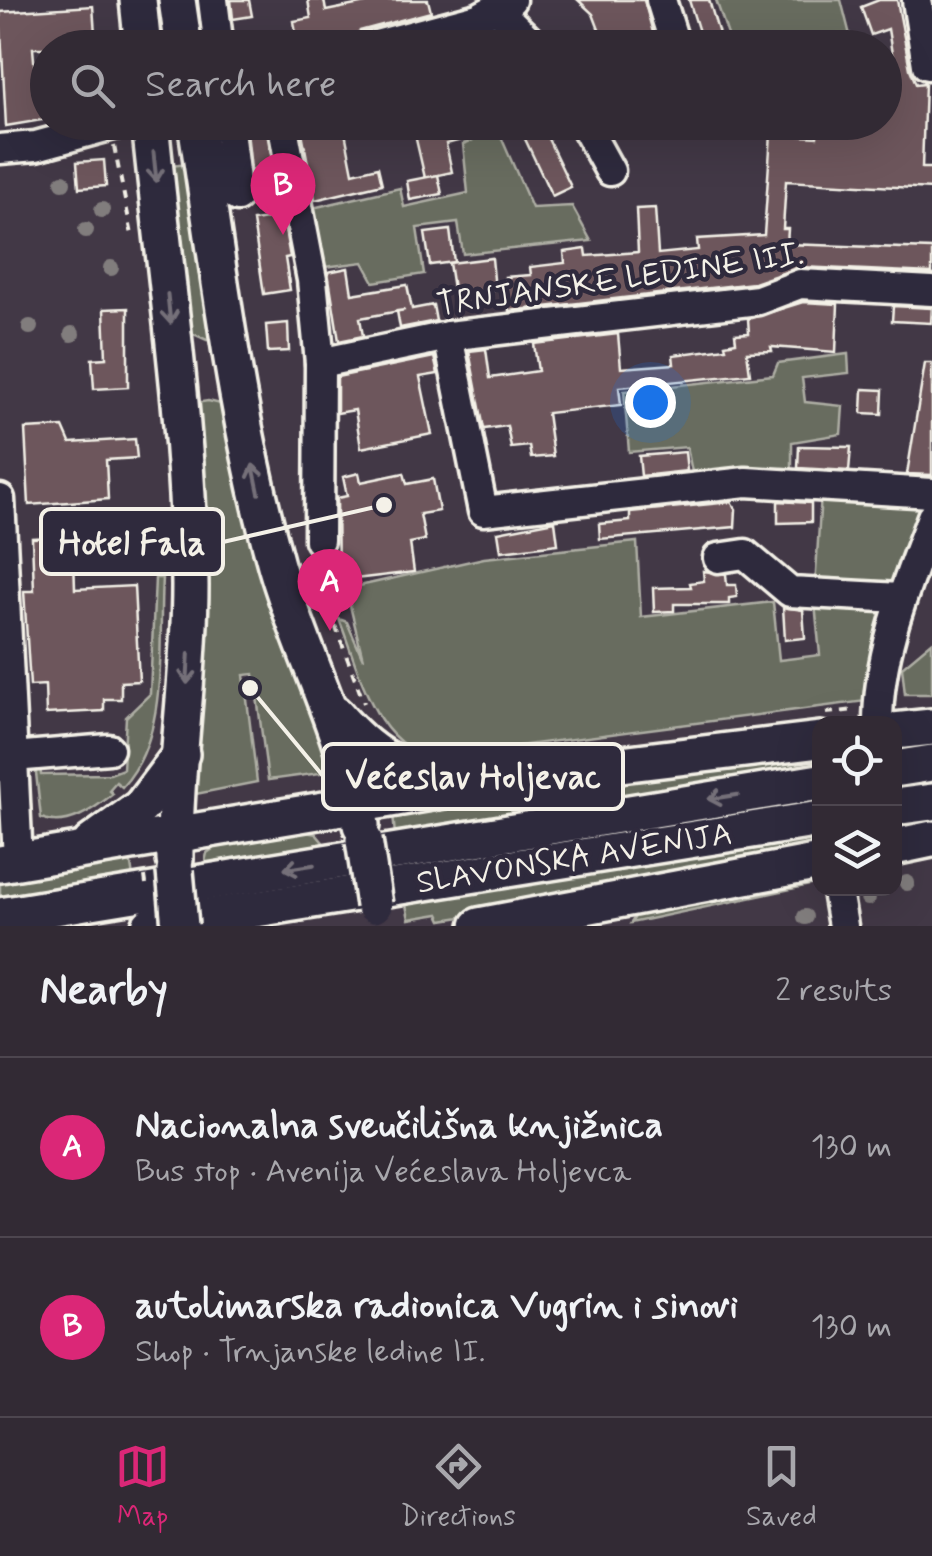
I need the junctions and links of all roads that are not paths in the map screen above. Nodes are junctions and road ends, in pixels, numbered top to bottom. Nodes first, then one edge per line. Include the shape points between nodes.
1 (138, 0) edge
2 (177, 0) edge
3 (214, 0) edge
4 (661, 0) edge
5 (917, 0) edge
6 (505, 5) edge
7 (141, 30) edge
8 (181, 30) edge
9 (217, 30) edge
10 (424, 30) edge
11 (524, 30) edge
12 (670, 30) edge
13 (926, 64) dead end
14 (47, 140) edge
15 (152, 140) edge
16 (202, 140) edge
17 (227, 140) edge
18 (285, 140) edge
19 (593, 140) edge
20 (0, 150) edge
21 (610, 171) dead end
22 (223, 201) junction
23 (932, 291) edge
24 (448, 336) junction
25 (320, 363) junction
26 (932, 493) edge
27 (0, 499) edge
28 (930, 529) edge
29 (319, 540) dead end
30 (718, 558) dead end
31 (900, 598) junction
32 (320, 696) junction
33 (878, 716) edge
34 (932, 726) edge
35 (902, 730) edge
36 (812, 741) edge
37 (109, 748) dead end
38 (181, 753) junction
39 (13, 756) junction
40 (932, 763) edge
41 (902, 768) edge
42 (497, 782) junction
43 (812, 783) edge
44 (932, 802) edge
45 (358, 805) junction
46 (902, 807) edge
47 (812, 820) edge
48 (932, 840) edge
49 (902, 846) edge
50 (79, 850) junction
51 (175, 854) junction
52 (9, 862) edge
53 (812, 864) edge
54 (838, 897) dead end
55 (617, 914) edge
56 (0, 916) edge
57 (375, 916) edge
58 (150, 926) edge
59 (180, 926) edge
60 (482, 926) edge
61 (842, 926) edge

1 - 7 main road
2 - 8 main road
3 - 9 street
4 - 12 street
5 - 13 street
6 - 10 street
6 - 11 street
14 - 20 street
15 -> 38 main road via 188,520 189,668
16 - 22 main road
17 - 22 street
18 - 25 street
19 - 21 street
32 -> 22 main road via 262,508
23 - 24 street, TRNJANSKE LEDINE III. via 800,284 758,300
24 - 25 street, TRNJANSKE LEDINE III.
24 - 26 street via 483,511 746,482
25 - 29 street
27 - 39 street
28 - 31 street
30 - 31 street via 745,554 790,592
31 - 33 street
32 - 42 main road via 356,738 398,769
32 - 45 main road
34 - 35 main road
36 - 42 main road
37 - 39 street
38 - 50 main road via 140,807
38 - 51 main road
39 - 52 street
40 - 41 main road
42 - 45 main road
43 -> 56 main road, SLAVONSKA AVENIJA
44 - 46 main road
45 - 51 main road
45 - 57 main road, bridge
47 - 58 main road, SLAVONSKA AVENIJA
48 - 49 main road
50 - 51 main road
50 - 52 main road
51 - 59 main road, bridge
53 - 55 main road
54 - 61 street
55 - 60 main road

